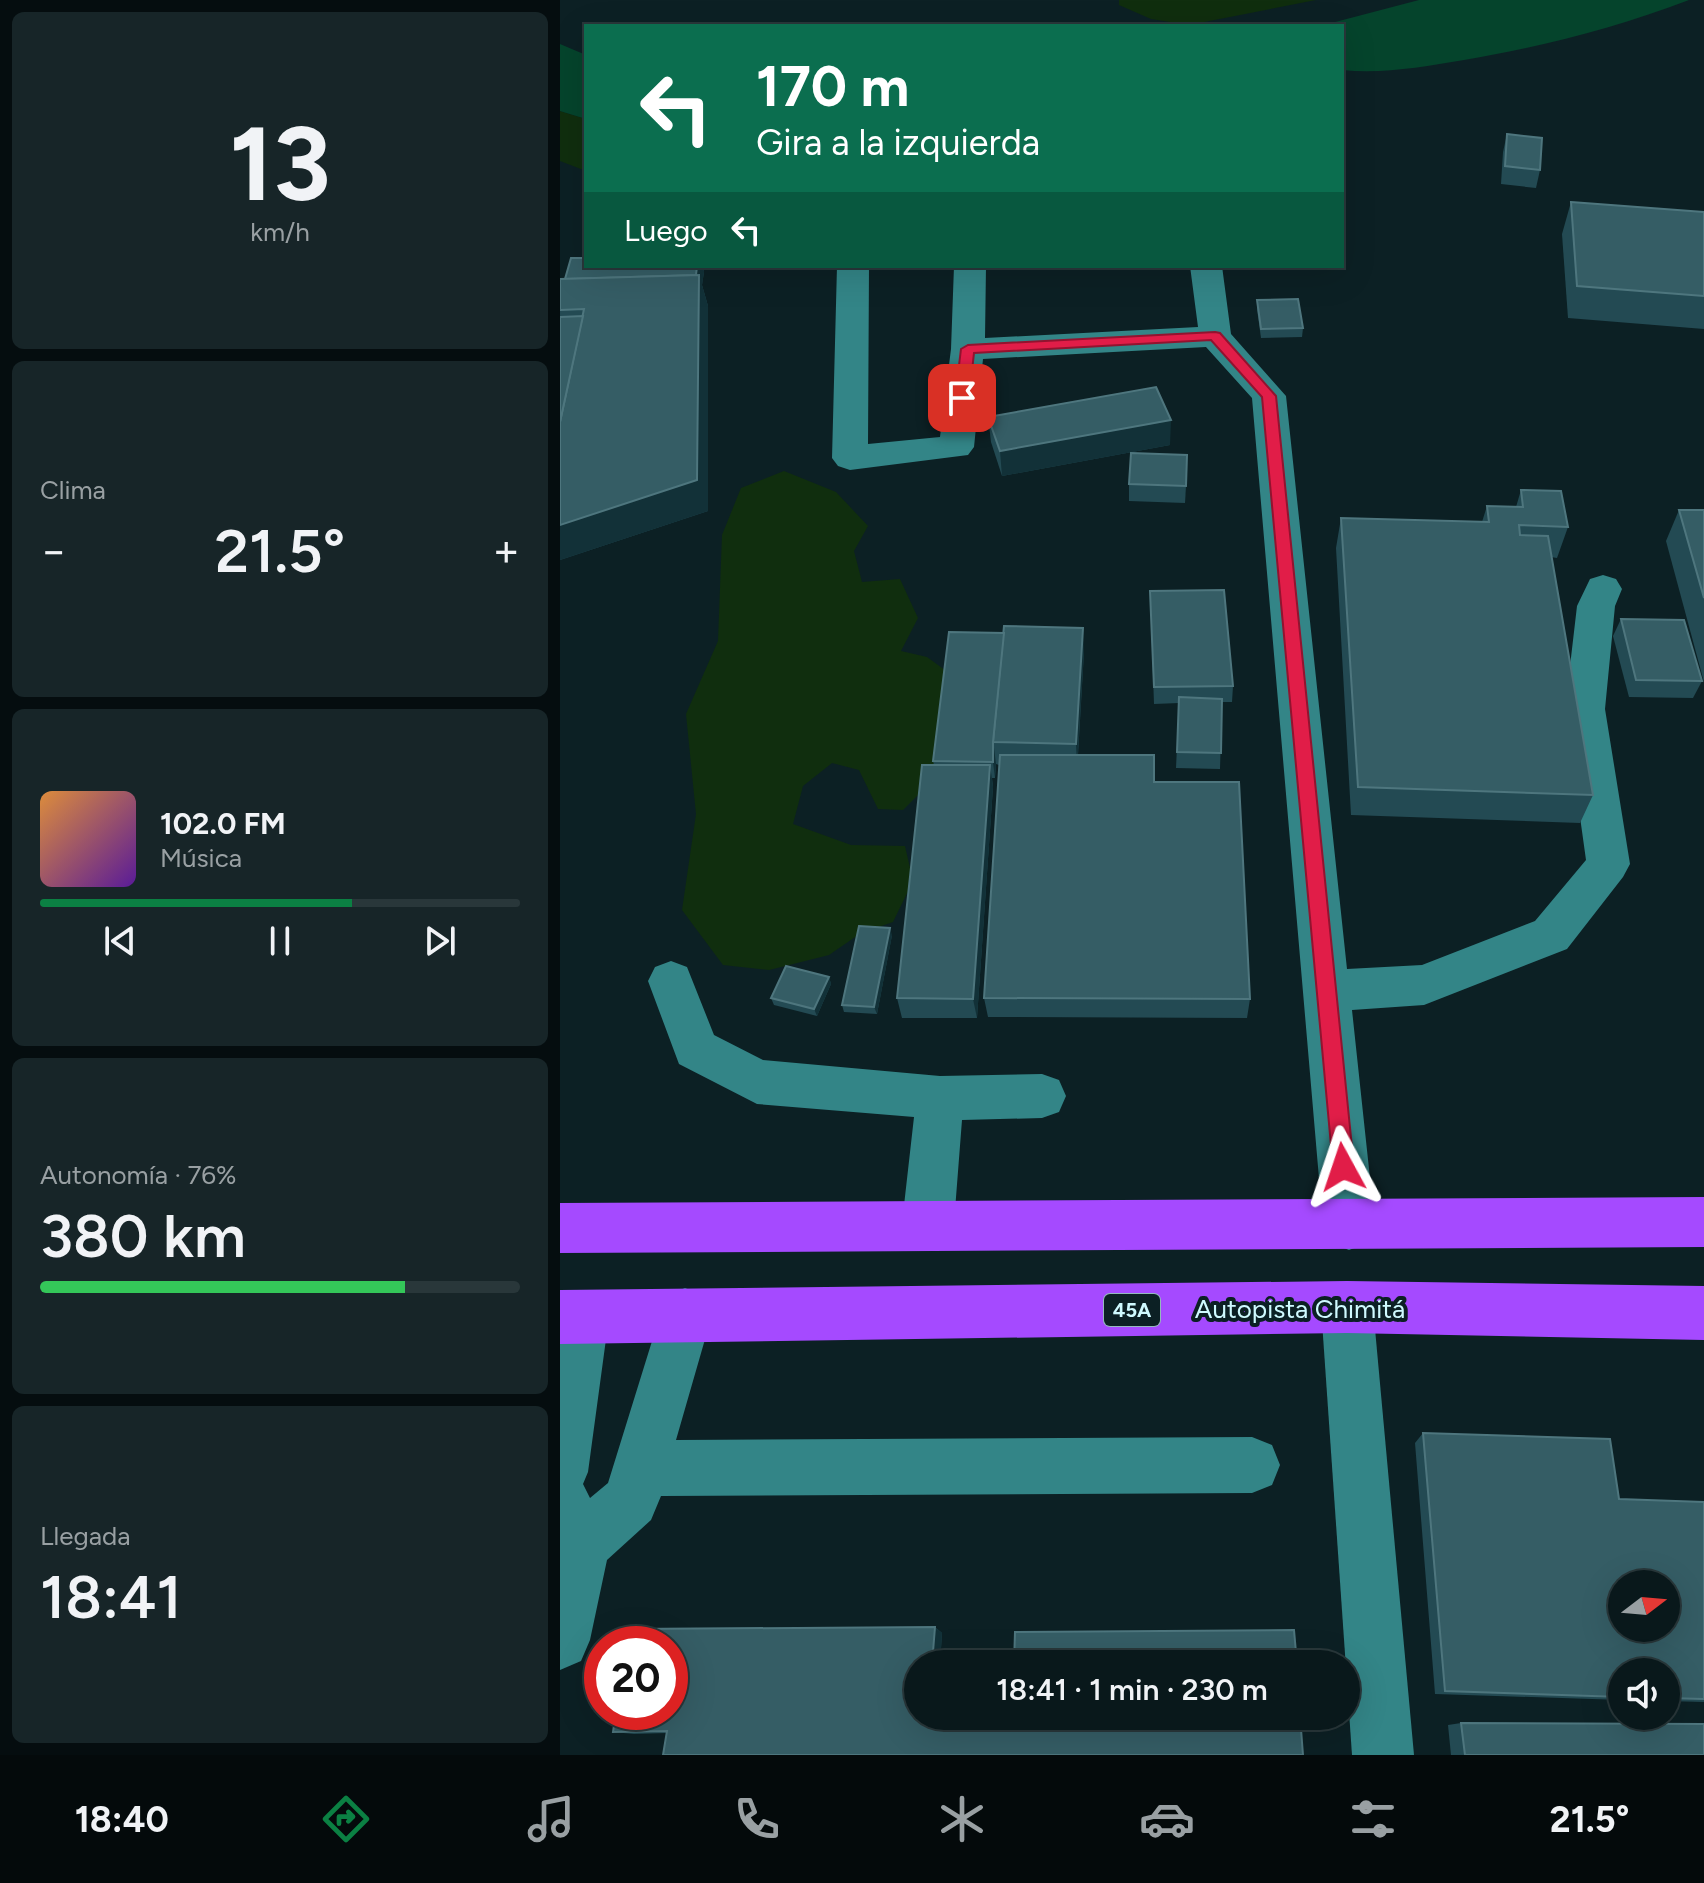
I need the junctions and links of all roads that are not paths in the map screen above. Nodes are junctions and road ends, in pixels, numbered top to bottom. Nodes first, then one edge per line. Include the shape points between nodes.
1 (853, 268) edge
2 (970, 268) edge
3 (1206, 268) edge
4 (1215, 336) junction
5 (968, 349) junction
6 (1603, 589) dead end
7 (671, 981) dead end
8 (1326, 990) junction
9 (1042, 1096) dead end
10 (940, 1098) junction
11 (1704, 1222) edge
12 (928, 1223) junction
13 (1349, 1225) junction
14 (560, 1228) edge
15 (1347, 1307) junction
16 (1704, 1313) edge
17 (685, 1315) junction
18 (571, 1317) edge
19 (1252, 1465) dead end
20 (641, 1468) junction
21 (560, 1472) edge
22 (567, 1529) edge
23 (560, 1640) edge
24 (1383, 1755) edge

1 - 5 lane via 850,458 956,447
2 - 5 lane
3 - 4 lane
4 - 5 lane
4 - 8 lane via 1269,396
6 - 8 lane via 1596,606 1585,709 1608,864 1551,935 1424,985
7 - 10 lane via 696,1049 757,1082
8 - 13 lane
9 - 10 lane
10 - 12 lane
11 - 13 highway
12 - 13 highway
12 - 14 highway
15 - 16 highway, Autopista Chimitá / 45A
15 - 17 highway, Autopista Chimitá / 45A
15 - 24 lane
17 - 18 highway, Autopista Chimitá / 45A
17 - 20 lane
18 - 21 lane
19 - 20 lane
20 - 22 lane via 631,1500
22 - 23 lane

